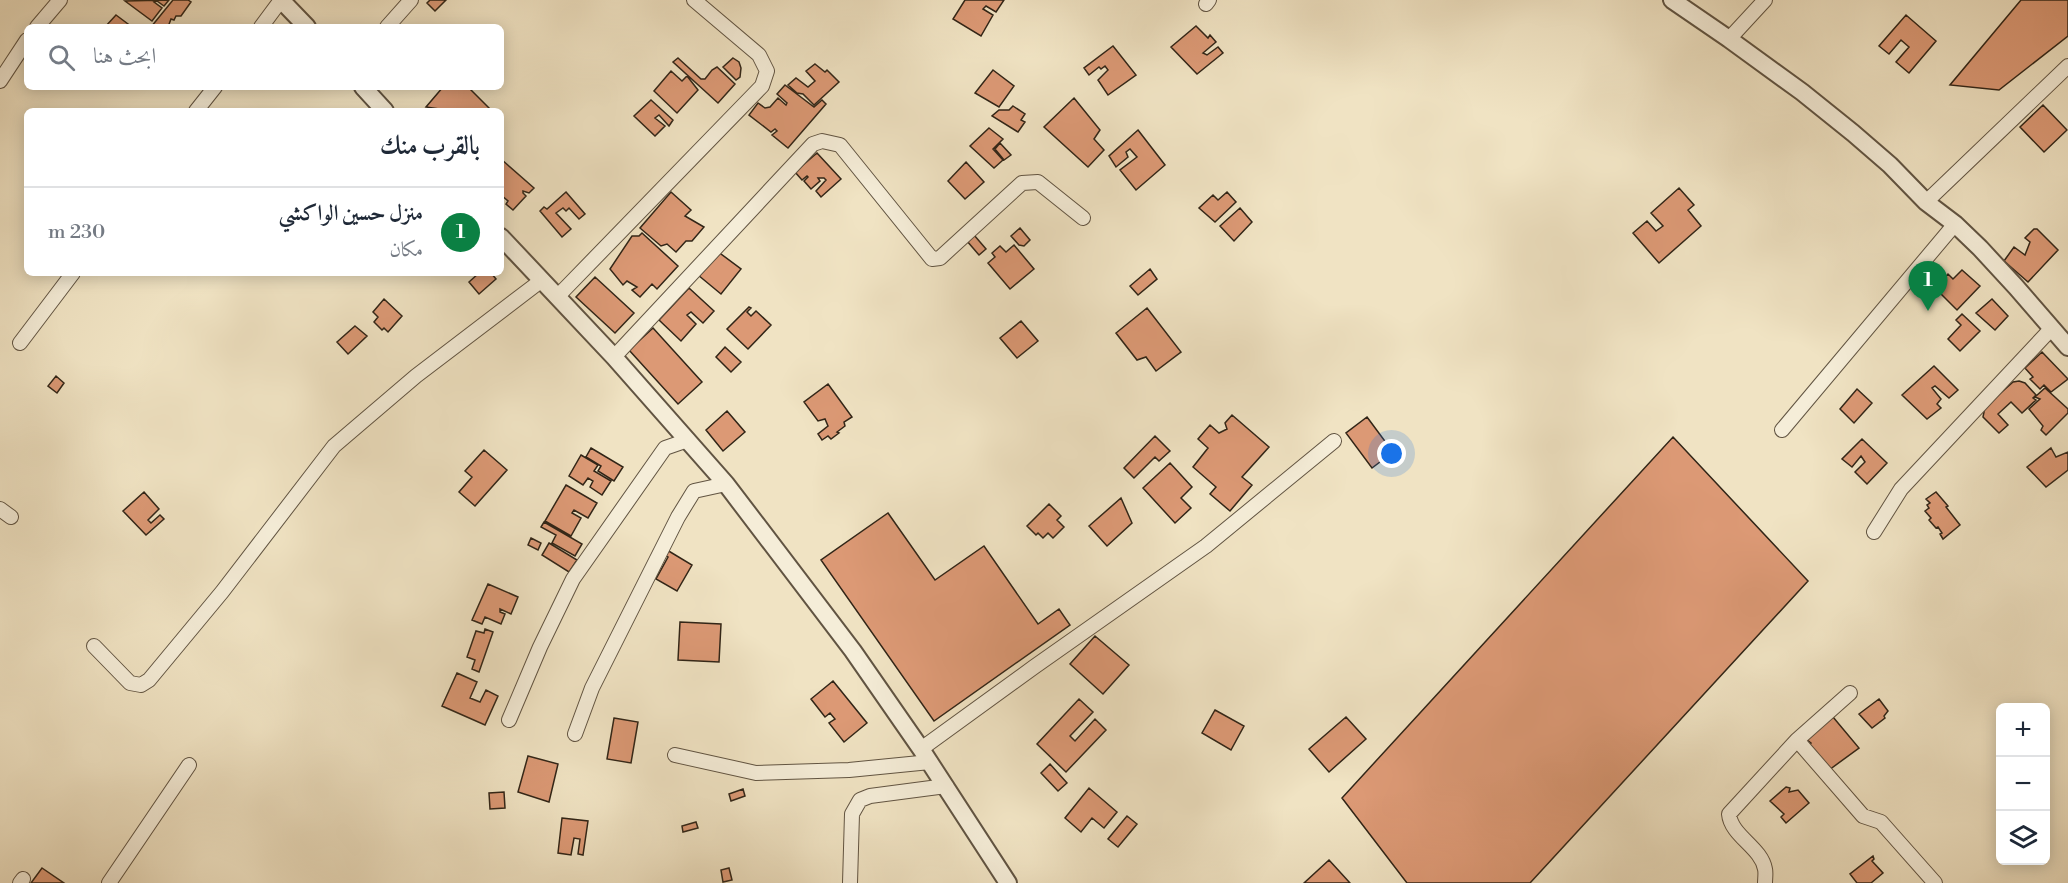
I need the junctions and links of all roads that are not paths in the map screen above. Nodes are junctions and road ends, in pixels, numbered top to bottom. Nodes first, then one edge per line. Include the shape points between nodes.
1 (60, 0) edge
2 (281, 0) edge
3 (411, 0) edge
4 (694, 0) edge
5 (1672, 0) edge
6 (1765, 0) edge
7 (40, 24) edge
8 (263, 24) edge
9 (304, 24) edge
10 (390, 24) edge
11 (1729, 39) junction
12 (24, 45) edge
13 (2068, 66) edge
14 (0, 81) edge
15 (213, 90) edge
16 (366, 90) edge
17 (198, 108) edge
18 (382, 108) edge
19 (1926, 202) junction
20 (1083, 218) dead end
21 (1955, 224) junction
22 (504, 240) edge
23 (71, 276) edge
24 (542, 280) junction
25 (557, 297) junction
26 (2051, 328) junction
27 (20, 343) dead end
28 (2068, 347) edge
29 (614, 357) junction
30 (1782, 430) dead end
31 (688, 440) junction
32 (1334, 441) dead end
33 (726, 484) junction
34 (1874, 532) dead end
35 (94, 646) dead end
36 (1850, 693) dead end
37 (509, 720) dead end
38 (575, 734) dead end
39 (1797, 740) junction
40 (675, 755) dead end
41 (925, 756) junction
42 (189, 765) dead end
43 (946, 786) junction
44 (109, 883) edge
45 (850, 883) edge
46 (1008, 883) edge
47 (1765, 883) edge
48 (1935, 883) edge

1 - 7 street
2 - 8 street
2 - 9 street
3 - 10 street
4 - 25 street via 759,55 767,70 762,86
5 - 11 street
6 - 11 street
11 - 19 street via 1853,133
12 - 14 street
13 - 19 street
15 - 17 street
16 - 18 street
19 - 21 street
20 - 29 street via 1038,182 1022,183 940,258 932,259 840,145 822,141 813,144
21 - 26 street
21 - 30 street
22 - 24 street
23 - 27 street
24 - 25 street
24 - 35 street via 416,376 334,446 149,680 141,685 130,683
25 - 29 street
26 - 28 street
26 - 34 street via 1901,489
29 - 31 street
31 - 33 street
31 - 37 street via 665,448 573,579
32 - 41 street via 1206,546 1043,660
33 - 38 street via 694,491 678,517 592,688
33 - 41 street via 854,651
36 - 39 street
39 - 47 street via 1729,814 1730,822 1765,868
39 - 48 street via 1863,816 1881,822
40 - 41 street via 756,773 849,770
41 - 43 street
42 - 44 street
43 - 45 street via 860,800 852,814
43 - 46 street

